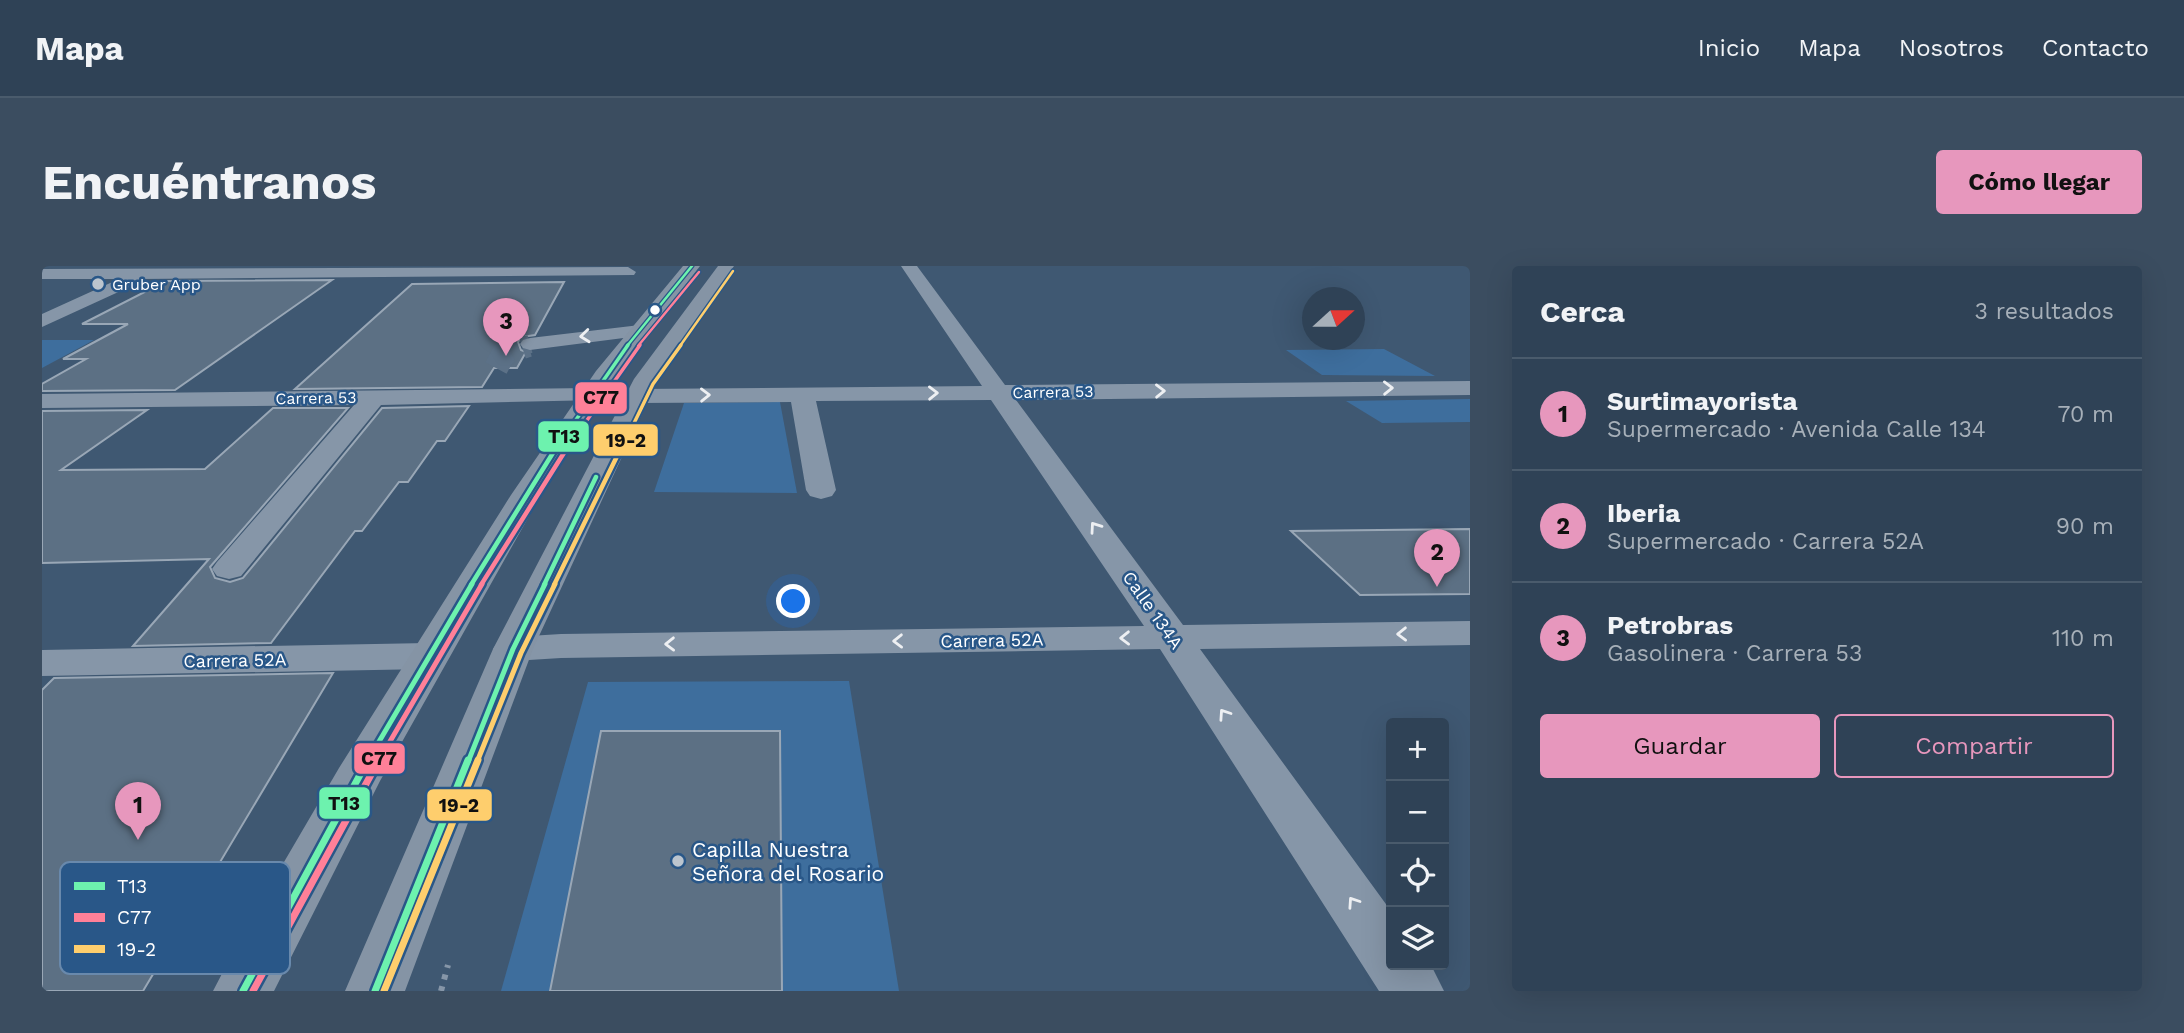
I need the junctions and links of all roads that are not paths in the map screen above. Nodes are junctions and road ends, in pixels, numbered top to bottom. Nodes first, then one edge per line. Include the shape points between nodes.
1 (48, 266) edge
2 (160, 266) edge
3 (692, 266) edge
4 (726, 266) edge
5 (909, 266) edge
6 (42, 268) edge
7 (628, 272) dead end
8 (42, 274) edge
9 (142, 274) junction
10 (42, 321) edge
11 (640, 331) junction
12 (530, 344) tunnel mouth
13 (1470, 388) edge
14 (1001, 392) junction
15 (802, 394) junction
16 (590, 395) junction
17 (637, 396) junction
18 (374, 397) junction
19 (42, 401) edge
20 (821, 490) dead end
21 (229, 569) dead end
22 (1470, 633) edge
23 (1172, 638) junction
24 (513, 649) junction
25 (428, 656) junction
26 (42, 663) edge
27 (290, 906) edge
28 (1386, 951) edge
29 (1399, 970) edge
30 (252, 974) edge
31 (243, 991) edge
32 (375, 991) edge
33 (1414, 991) edge

1 - 6 street
2 - 9 street
3 - 11 main road
4 - 17 main road
5 - 14 street, Calle 134A
7 - 9 street
8 - 9 street
9 - 10 street
11 -> 12 street
11 - 16 main road
14 -> 13 street, Carrera 53
15 -> 14 street, Carrera 53
23 -> 14 street, Calle 134A
17 -> 15 street, Carrera 53
15 - 20 street
16 - 18 street, Carrera 53 via 485,386
16 - 25 main road
17 - 24 main road
18 - 19 street, Carrera 53
18 - 21 street
22 -> 23 street, Carrera 52A
23 -> 24 street, Carrera 52A
28 -> 23 street, Calle 134A
24 - 32 main road
25 - 26 street, Carrera 52A
25 - 27 main road
29 - 33 street
30 - 31 main road

